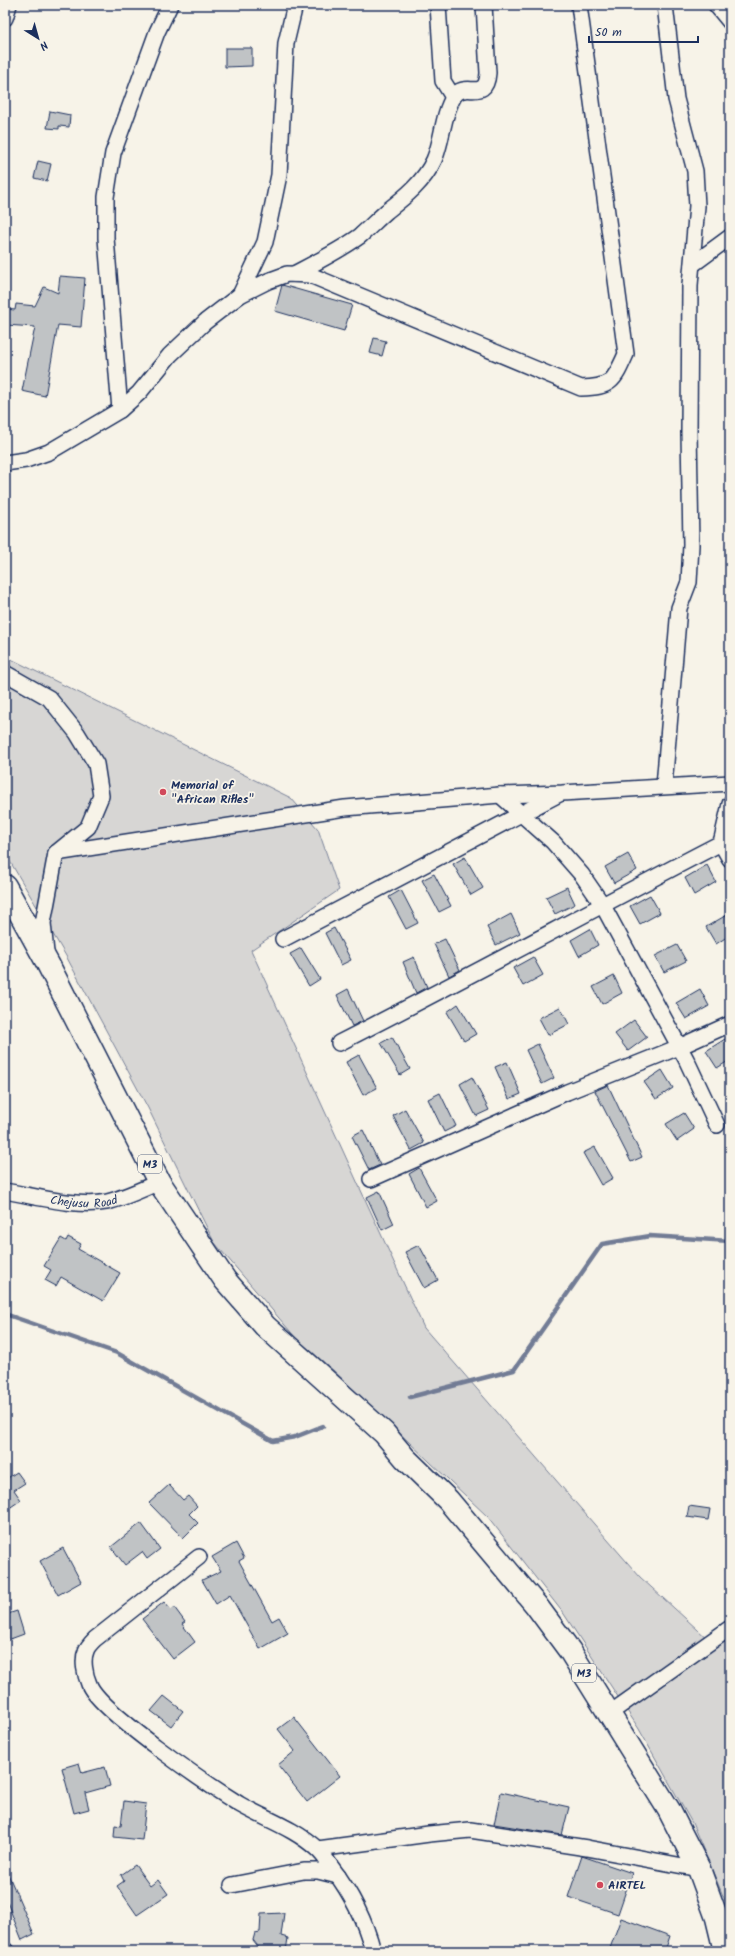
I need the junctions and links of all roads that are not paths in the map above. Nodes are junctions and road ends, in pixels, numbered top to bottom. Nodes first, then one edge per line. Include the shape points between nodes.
1 (9, 5) edge
2 (170, 5) edge
3 (295, 5) edge
4 (438, 5) edge
5 (484, 5) edge
6 (579, 5) edge
7 (665, 5) edge
8 (716, 5) edge
9 (5, 18) edge
10 (730, 22) edge
11 (453, 97) junction
12 (730, 237) edge
13 (692, 265) junction
14 (294, 274) junction
15 (240, 295) junction
16 (120, 410) junction
17 (5, 463) edge
18 (5, 673) edge
19 (730, 782) edge
20 (664, 786) junction
21 (562, 793) junction
22 (500, 795) junction
23 (730, 804) edge
24 (523, 814) junction
25 (721, 843) junction
26 (56, 852) junction
27 (730, 860) edge
28 (5, 886) edge
29 (602, 904) junction
30 (283, 939) dead end
31 (48, 964) junction
32 (730, 1024) edge
33 (339, 1043) dead end
34 (679, 1047) junction
35 (717, 1125) dead end
36 (371, 1179) dead end
37 (160, 1182) junction
38 (5, 1191) edge
39 (200, 1557) dead end
40 (730, 1628) edge
41 (610, 1713) junction
42 (320, 1852) junction
43 (700, 1869) junction
44 (310, 1871) junction
45 (338, 1876) junction
46 (232, 1885) dead end
47 (373, 1951) edge
48 (725, 1951) edge

1 - 9 street
2 - 16 street via 157,32 113,153 106,197 106,238
3 - 15 street via 286,43 277,182 265,242
4 - 11 street via 443,80
5 - 11 street via 487,83 476,90 458,92
6 - 14 street via 626,354 611,382 581,388 310,275
7 - 13 street via 676,99 695,171 697,206
8 - 10 street
11 - 14 street via 434,160 424,178 361,235
12 - 13 street
13 - 20 street via 689,432 691,545 689,582 679,608
14 - 15 street via 268,281
15 - 16 street via 205,322
16 - 17 street via 49,452 26,460
18 - 26 street via 49,698 77,733 96,764 101,796 88,827
19 - 20 street
20 - 21 street
21 - 22 street
21 - 24 street
22 - 24 street
22 - 26 street via 345,808
23 - 25 street
24 - 29 street via 554,842
24 - 30 street
25 - 27 street
25 - 29 street
26 - 31 street via 42,923
28 - 31 highway, M3
29 - 33 street via 479,972
29 - 34 street
31 - 37 highway, M3
32 - 34 street
34 - 35 street
34 - 36 street via 567,1092
37 - 38 street, Chejusu Road via 108,1202 96,1203 80,1203
37 - 41 highway, M3 via 225,1280 245,1305 384,1433 405,1458 448,1500 536,1605 570,1651
39 - 42 street via 95,1639 85,1651 89,1685 113,1712 196,1776 239,1804 302,1837
40 - 41 street
41 - 43 highway, M3 via 669,1810
42 - 43 street via 470,1830
42 - 44 street
42 - 45 street
43 - 48 highway, M3
44 - 45 street
44 - 46 street
45 - 47 street via 354,1899

